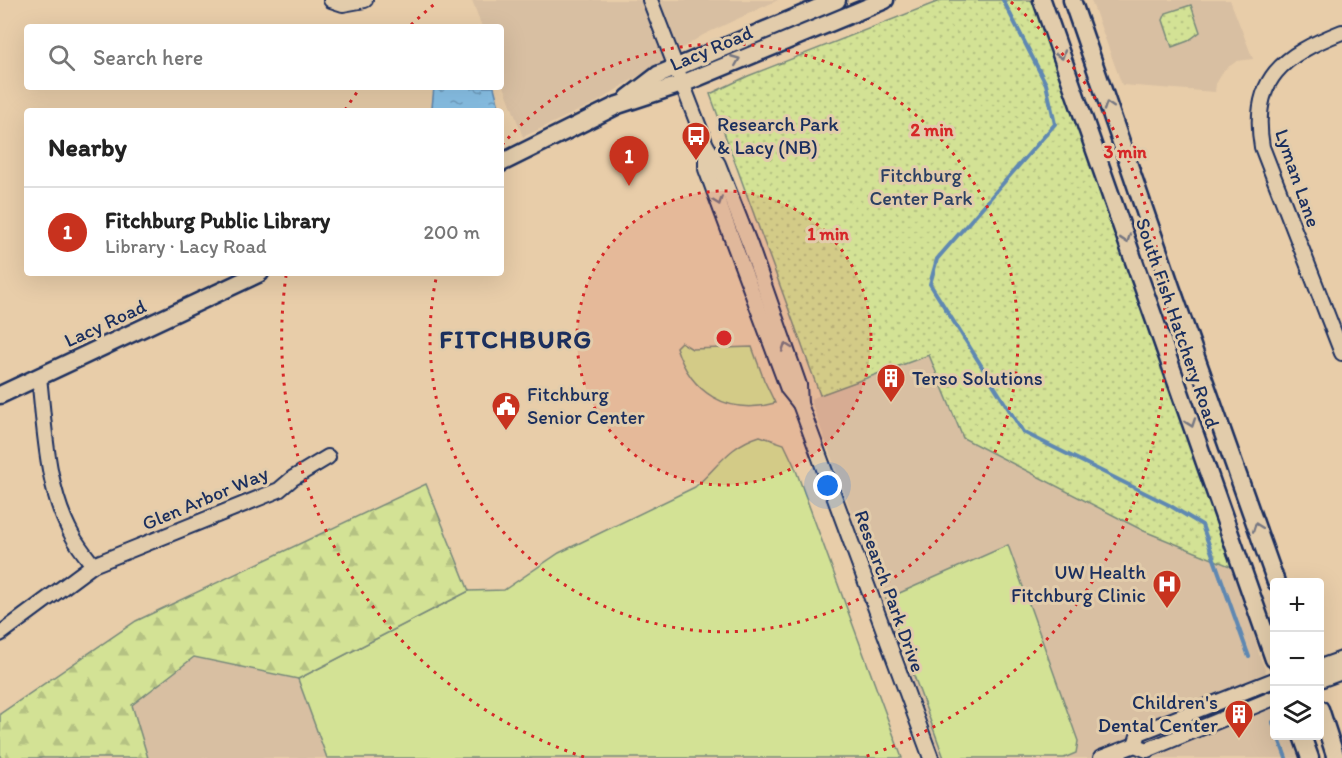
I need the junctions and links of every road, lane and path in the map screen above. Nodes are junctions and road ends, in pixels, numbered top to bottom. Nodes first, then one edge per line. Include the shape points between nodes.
1 (331, 0) edge
2 (365, 0) edge
3 (650, 0) edge
4 (837, 0) edge
5 (885, 0) edge
6 (1042, 0) edge
7 (1072, 0) edge
8 (1342, 32) edge
9 (676, 66) junction
10 (682, 84) junction
11 (618, 105) junction
12 (504, 162) edge
13 (254, 276) edge
14 (1342, 353) edge
15 (39, 377) junction
16 (0, 395) edge
17 (328, 457) dead end
18 (93, 565) junction
19 (1275, 578) edge
20 (0, 634) edge
21 (1270, 645) edge
22 (1342, 659) edge
23 (1324, 666) edge
24 (1342, 672) edge
25 (1324, 679) edge
26 (1270, 683) edge
27 (1270, 700) edge
28 (1324, 721) edge
29 (1304, 740) edge
30 (1135, 745) junction
31 (931, 758) edge
32 (1101, 758) edge
33 (1310, 758) edge
34 (1336, 758) edge

1 - 2 street via 343,4
3 - 9 street, Research Park Drive
4 - 9 main road, Lacy Road
10 -> 5 main road, Lacy Road
6 -> 21 main road, South Fish Hatchery Road
19 -> 7 main road, South Fish Hatchery Road
8 - 14 street, Lyman Lane via 1316,42 1280,66 1264,91 1260,110 1262,147
9 - 10 street, Research Park Drive
9 - 11 main road, Lacy Road
10 - 11 main road, Lacy Road
10 - 31 street, Research Park Drive via 706,145 706,169 788,389 800,404
11 - 12 main road, Lacy Road
13 - 15 main road, Lacy Road
15 - 16 main road, Lacy Road
15 - 18 street via 59,506 72,536
17 - 18 street, Glen Arbor Way via 279,490
18 - 20 street, Glen Arbor Way
22 - 23 street
24 - 25 street
26 - 30 street via 1139,733
27 - 30 street via 1147,750
28 - 34 main road
29 - 33 main road
30 - 32 street

